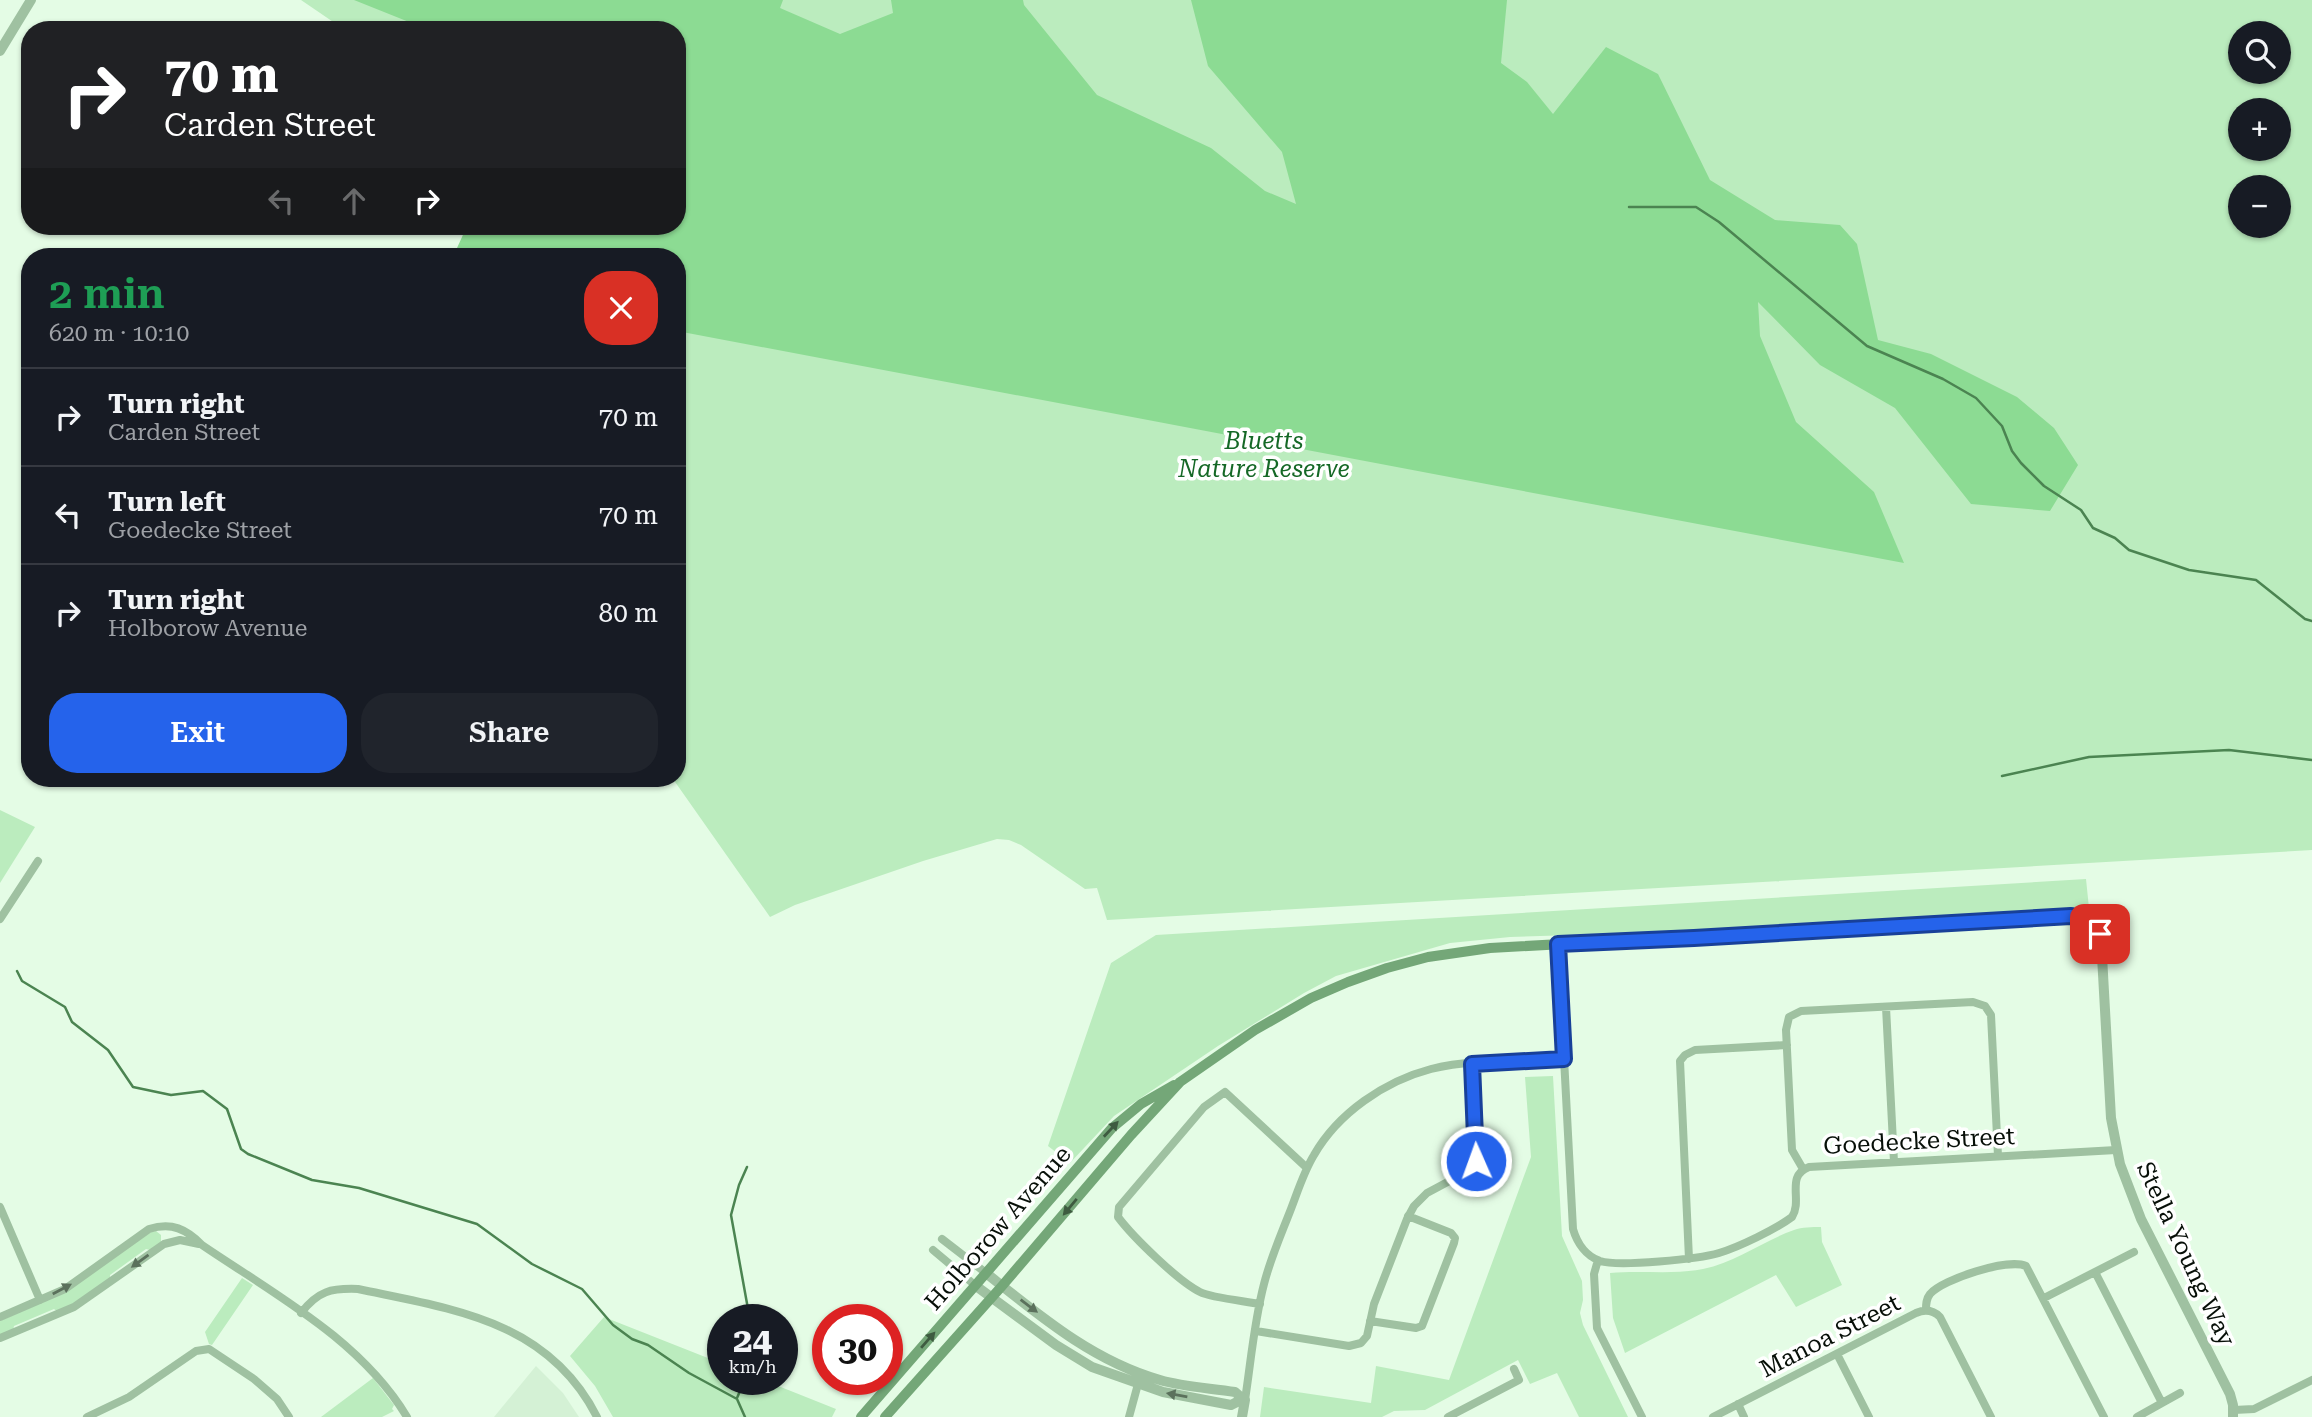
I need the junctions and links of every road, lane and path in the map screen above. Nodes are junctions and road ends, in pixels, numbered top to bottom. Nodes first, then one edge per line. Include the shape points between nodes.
1 (30, 0) edge
2 (0, 51) edge
3 (38, 861) dead end
4 (0, 919) edge
5 (2101, 938) joint
6 (1558, 944) junction
7 (1886, 1007) junction
8 (1787, 1045) junction
9 (1564, 1059) junction
10 (1472, 1064) junction
11 (1180, 1082) junction
12 (2116, 1150) junction
13 (1998, 1156) junction
14 (1894, 1162) junction
15 (1307, 1168) junction
16 (1802, 1169) junction
17 (0, 1207) edge
18 (1408, 1216) junction
19 (156, 1227) junction
20 (942, 1238) dead end
21 (163, 1244) junction
22 (202, 1245) junction
23 (933, 1250) dead end
24 (2134, 1252) dead end
25 (1689, 1259) junction
26 (1598, 1260) junction
27 (2095, 1272) junction
28 (986, 1273) junction
29 (976, 1286) junction
30 (1002, 1286) junction
31 (991, 1298) junction
32 (2044, 1298) junction
33 (40, 1300) junction
34 (1260, 1304) junction
35 (1926, 1310) junction
36 (301, 1313) junction
37 (0, 1317) edge
38 (1370, 1321) junction
39 (1256, 1331) junction
40 (0, 1338) edge
41 (1837, 1354) junction
42 (1514, 1369) dead end
43 (2312, 1380) edge
44 (1138, 1384) junction
45 (2180, 1393) dead end
46 (1245, 1400) joint
47 (2162, 1403) junction
48 (1738, 1404) junction
49 (2233, 1414) edge
50 (88, 1417) edge
51 (289, 1417) edge
52 (407, 1417) edge
53 (597, 1417) edge
54 (861, 1417) edge
55 (885, 1417) edge
56 (1129, 1417) edge
57 (1242, 1417) edge
58 (1448, 1417) edge
59 (1642, 1417) edge
60 (1713, 1417) edge
61 (1744, 1417) edge
62 (1869, 1417) edge
63 (1991, 1417) edge
64 (2105, 1417) edge
65 (2137, 1417) edge

1 - 2 street
3 - 4 street
5 - 6 main road, Holborow Avenue via 2092,922 2071,916
5 - 12 street, Stella Young Way
6 - 9 street
6 - 11 main road, Holborow Avenue via 1448,953 1358,978 1284,1013
7 - 8 street via 1796,1012 1786,1021
7 - 13 street via 1973,1002 1987,1008
7 - 14 street
8 - 16 street via 1793,1153
8 - 25 street via 1695,1050 1680,1061
9 - 10 street
9 - 26 street via 1573,1229 1580,1245
10 - 15 street via 1420,1072 1371,1096 1333,1129
10 - 18 street via 1476,1161 1467,1172 1422,1196
28 -> 11 main road, Holborow Avenue via 1112,1128 1141,1104
11 -> 30 main road, Holborow Avenue
12 - 13 street, Goedecke Street
12 - 49 street, Stella Young Way via 2134,1205 2230,1394
13 - 14 street, Goedecke Street
14 - 16 street, Goedecke Street
15 - 34 street via 1270,1264
15 - 34 street via 1225,1092 1205,1107 1119,1208 1118,1217 1125,1226 1201,1293
16 - 25 street, Goedecke Street via 1796,1178 1796,1210 1790,1219 1731,1249
17 - 33 street
18 - 38 street
18 - 38 street via 1451,1233 1454,1243 1422,1326
19 - 21 street via 167,1233
19 - 22 street via 177,1227
33 -> 19 street via 68,1287
20 - 28 street
21 - 22 street via 180,1240
21 -> 40 street via 74,1307
22 - 36 street
23 - 29 street
24 - 27 street
25 - 26 street, Goedecke Street
26 - 59 street via 1594,1275 1597,1328
27 - 32 street
27 - 47 street
28 - 29 main road, Holborow Avenue
28 - 30 street
29 - 31 street
54 -> 29 main road, Holborow Avenue
30 - 31 main road, Holborow Avenue
30 -> 44 street via 1096,1354 1163,1381 1235,1392 1243,1399 1231,1405
31 - 44 street via 1086,1363
31 - 55 main road, Holborow Avenue
32 - 35 street via 2028,1268 2012,1263 1967,1274 1936,1290 1928,1298
32 - 64 street
33 - 37 street
34 - 39 street
35 - 41 street, Manoa Street
35 - 63 street, Manoa Street via 1940,1317
36 - 52 street via 361,1360
36 - 53 street via 312,1299 327,1291 358,1289 483,1318 527,1340 557,1363
38 - 39 street via 1365,1340 1352,1346
39 - 46 street
41 - 48 street, Manoa Street
41 - 62 street
42 - 58 street via 1519,1380
43 - 49 street via 2256,1409
44 - 56 street
45 - 47 street
46 - 57 street
47 - 65 street
48 - 60 street, Manoa Street
48 - 61 street
50 - 51 street via 129,1397 203,1348 254,1380 277,1399

